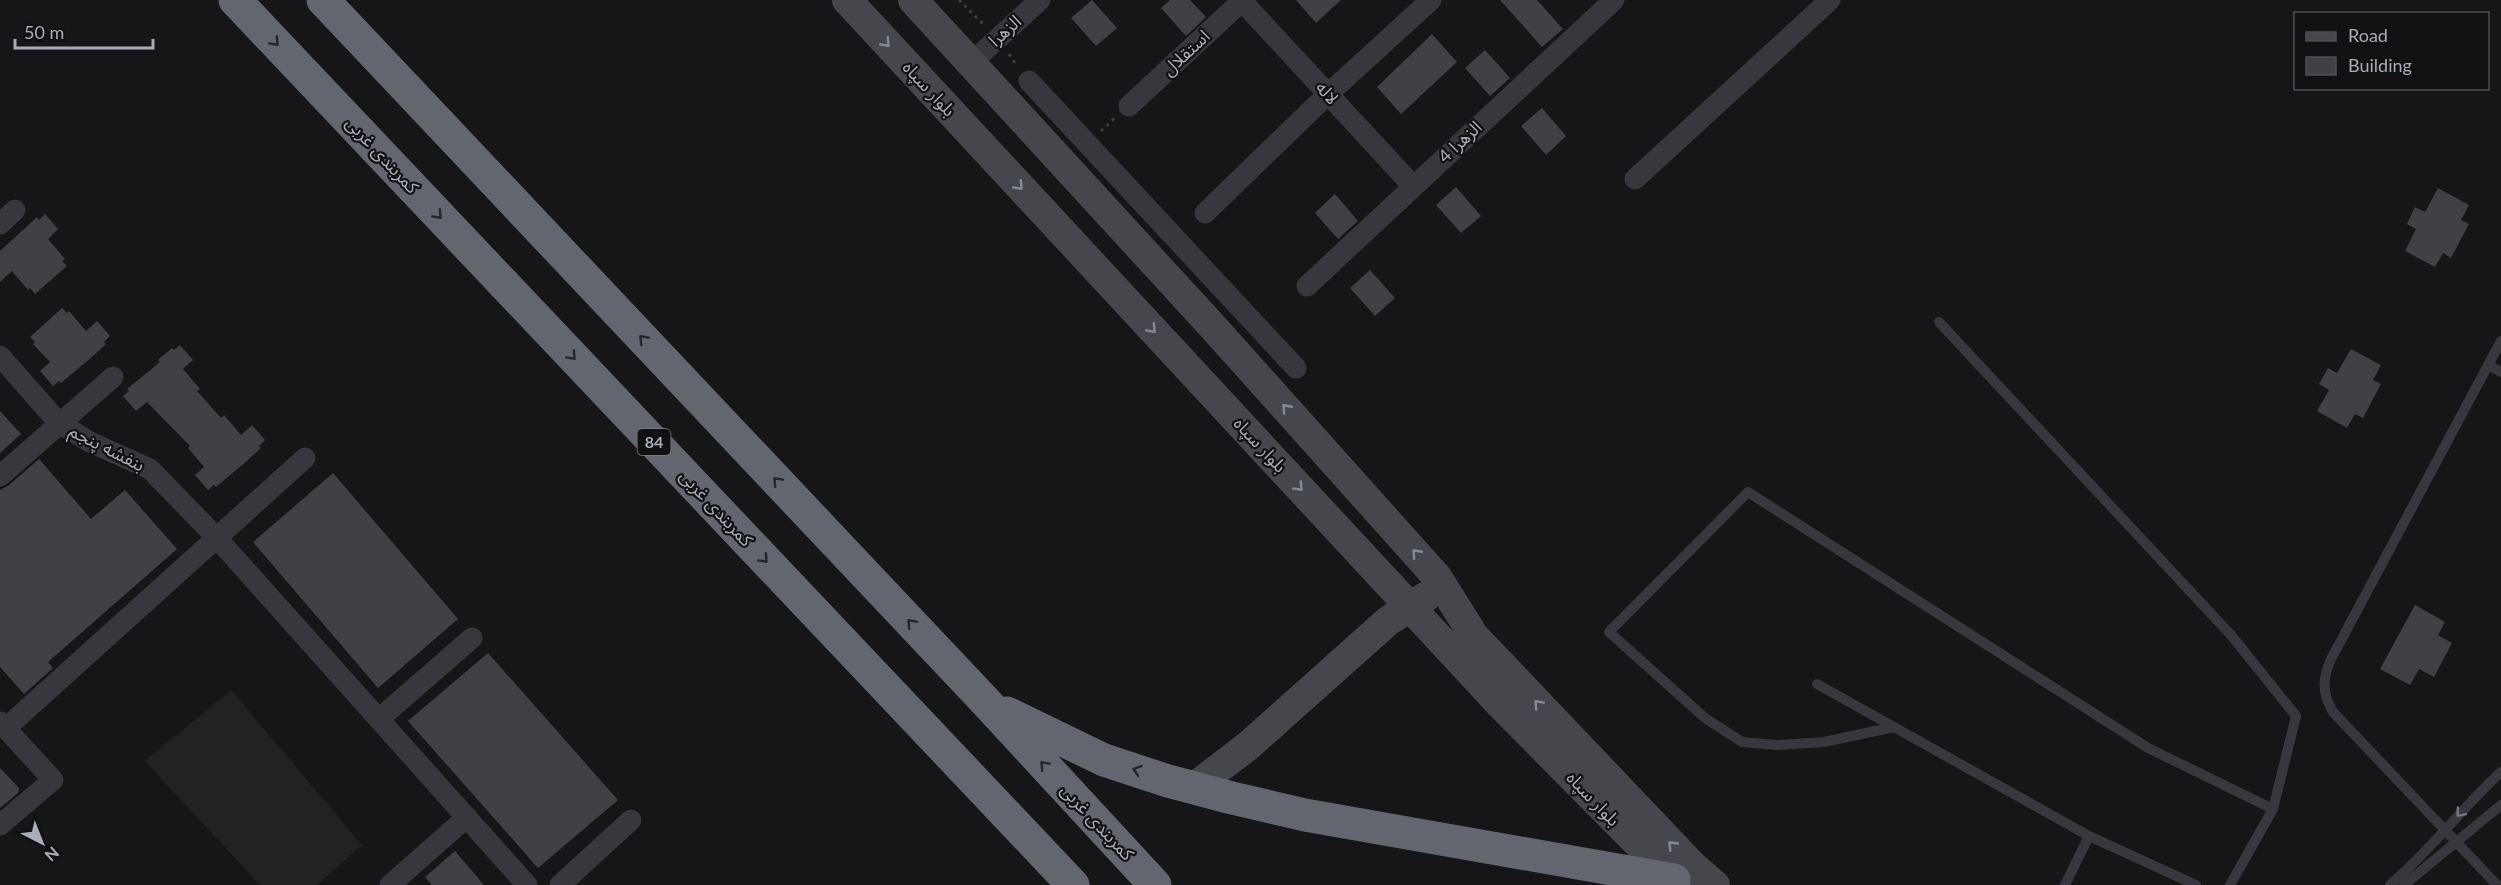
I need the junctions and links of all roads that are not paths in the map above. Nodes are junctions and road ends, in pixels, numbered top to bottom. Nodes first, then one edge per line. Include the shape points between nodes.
1 (235, 0) edge
2 (323, 0) edge
3 (847, 0) edge
4 (913, 0) edge
5 (1040, 0) edge
6 (1242, 0) edge
7 (1431, 0) edge
8 (1614, 0) edge
9 (1830, 0) edge
10 (971, 63) junction
11 (1029, 81) dead end
12 (1328, 93) junction
13 (1129, 106) dead end
14 (1635, 179) dead end
15 (1413, 186) junction
16 (1136, 195) junction
17 (1205, 213) dead end
18 (1111, 215) junction
19 (1307, 286) dead end
20 (1939, 322) dead end
21 (2501, 341) edge
22 (0, 356) edge
23 (2488, 365) junction
24 (1296, 368) dead end
25 (2501, 372) edge
26 (113, 377) dead end
27 (59, 423) junction
28 (305, 458) dead end
29 (0, 476) edge
30 (216, 537) junction
31 (1444, 585) junction
32 (1410, 607) junction
33 (472, 638) dead end
34 (1817, 684) dead end
35 (985, 701) junction
36 (379, 719) junction
37 (3, 725) edge
38 (1894, 727) junction
39 (2501, 772) edge
40 (1193, 788) junction
41 (2501, 805) edge
42 (2273, 809) junction
43 (467, 817) junction
44 (631, 820) dead end
45 (0, 825) edge
46 (2445, 830) junction
47 (2089, 836) junction
48 (2456, 842) junction
49 (1676, 883) edge
50 (390, 885) edge
51 (527, 885) edge
52 (560, 885) edge
53 (1073, 885) edge
54 (1155, 885) edge
55 (1714, 885) edge
56 (2065, 885) edge
57 (2196, 885) edge
58 (2230, 885) edge
59 (2390, 885) edge
60 (2404, 885) edge
61 (2497, 885) edge

1 -> 53 highway, کمربندی غربی / 84
35 -> 2 highway, کمربندی غربی
3 -> 32 main road, بلوار سپاه
4 - 10 main road, بلوار سپاه
5 - 10 street, الزهرا
6 - 12 street, لاله
6 - 13 street, استقلال
7 - 12 street
8 - 15 street, الزهرا 4
9 - 14 street
10 - 18 main road, بلوار سپاه
11 - 16 street
12 - 15 street, لاله
12 - 17 street
15 - 19 street, الزهرا 4
16 - 18 street
16 - 24 street
31 -> 18 main road, بلوار سپاه
20 - 42 lane via 2231,635 2296,717
21 - 23 lane
22 - 27 street, بنفشه پنجم
23 - 25 lane
23 - 46 lane via 2325,672 2326,700 2333,712
26 - 27 street
27 - 29 street
27 - 30 street, بنفشه پنجم via 150,470
28 - 30 street
30 - 36 street, بنفشه پنجم
30 - 37 street
31 - 32 main road
55 -> 31 main road, بلوار سپاه via 1474,636
32 - 40 main road via 1388,621 1248,746
32 - 49 main road, بلوار سپاه
33 - 36 street
34 - 38 lane
40 -> 35 highway via 1104,759
54 -> 35 highway, کمربندی غربی
36 - 43 street, بنفشه پنجم
37 - 45 street via 52,780
38 - 42 lane via 1824,742 1742,742 1705,718 1610,632 1748,492 2148,748
38 - 47 lane
39 -> 46 lane
40 - 49 highway via 1305,815
41 - 48 lane
42 - 58 lane
43 - 50 street
43 - 51 street, بنفشه پنجم
44 - 52 street
46 - 48 lane
46 - 59 lane
47 - 56 lane
47 - 57 lane
48 - 60 lane
48 - 61 lane

